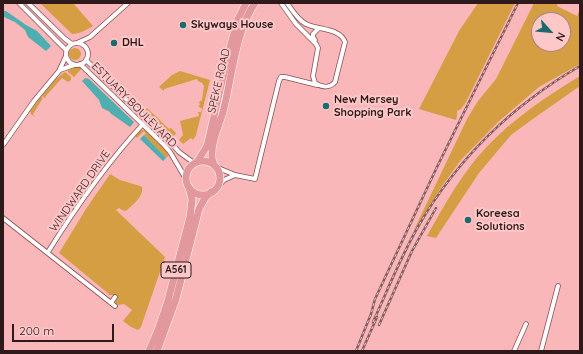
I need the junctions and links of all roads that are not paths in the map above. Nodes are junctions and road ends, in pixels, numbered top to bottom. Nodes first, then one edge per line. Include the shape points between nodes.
1 (19, 3) edge
2 (28, 3) edge
3 (128, 3) edge
4 (246, 3) edge
5 (255, 3) edge
6 (281, 3) edge
7 (287, 3) edge
8 (319, 28) junction
9 (90, 38) junction
10 (77, 43) junction
11 (72, 44) junction
12 (316, 44) junction
13 (86, 48) junction
14 (66, 50) junction
15 (66, 56) junction
16 (86, 60) junction
17 (80, 64) junction
18 (74, 65) junction
19 (59, 71) junction
20 (313, 76) junction
21 (308, 83) junction
22 (319, 86) junction
23 (143, 124) junction
24 (3, 144) edge
25 (196, 162) junction
26 (215, 166) junction
27 (235, 175) junction
28 (186, 179) junction
29 (189, 187) junction
30 (213, 190) junction
31 (3, 218) edge
32 (48, 252) junction
33 (558, 286) dead end
34 (115, 297) dead end
35 (111, 303) junction
36 (115, 306) dead end
37 (170, 307) junction
38 (526, 324) dead end
39 (149, 351) edge
40 (157, 351) edge
41 (514, 351) edge
42 (541, 351) edge

1 - 14 street
2 - 11 street
3 - 9 street
4 - 25 highway, SPEKE ROAD via 238,19 228,55 210,138
5 - 26 highway, SPEKE ROAD via 242,32 224,110 214,139 212,157
6 - 12 street via 296,24
7 - 8 street via 302,22
8 - 12 street via 313,34
8 - 22 street via 338,33 346,42 335,82 329,87
9 - 10 street
9 - 13 street
10 - 11 street
10 - 13 street via 83,44
11 - 14 street
12 - 20 street via 318,54
13 - 16 street
14 - 15 street
15 - 18 street
15 - 19 street
16 - 17 street
16 - 25 street, ESTUARY BOULEVARD via 179,152
17 - 18 street
17 - 23 street, ESTUARY BOULEVARD
18 - 19 street
19 - 24 street
20 - 21 street
20 - 22 street
21 - 22 street
21 - 27 street via 281,77 255,178
23 - 28 street, ESTUARY BOULEVARD via 170,152
23 - 32 street, WINDWARD DRIVE via 103,170
25 - 26 highway via 206,161
25 - 28 highway via 188,170
26 - 27 street
26 - 30 highway via 220,178
27 - 30 street via 224,180
28 - 29 highway, A561
29 - 30 highway via 196,193 206,194
29 - 37 highway, A561 via 191,210
30 - 37 highway, A561 via 199,209
31 - 32 street
32 - 35 street
33 - 42 street
34 - 35 street
35 - 36 street
37 - 39 highway, A561
37 - 40 highway, A561
38 - 41 street

